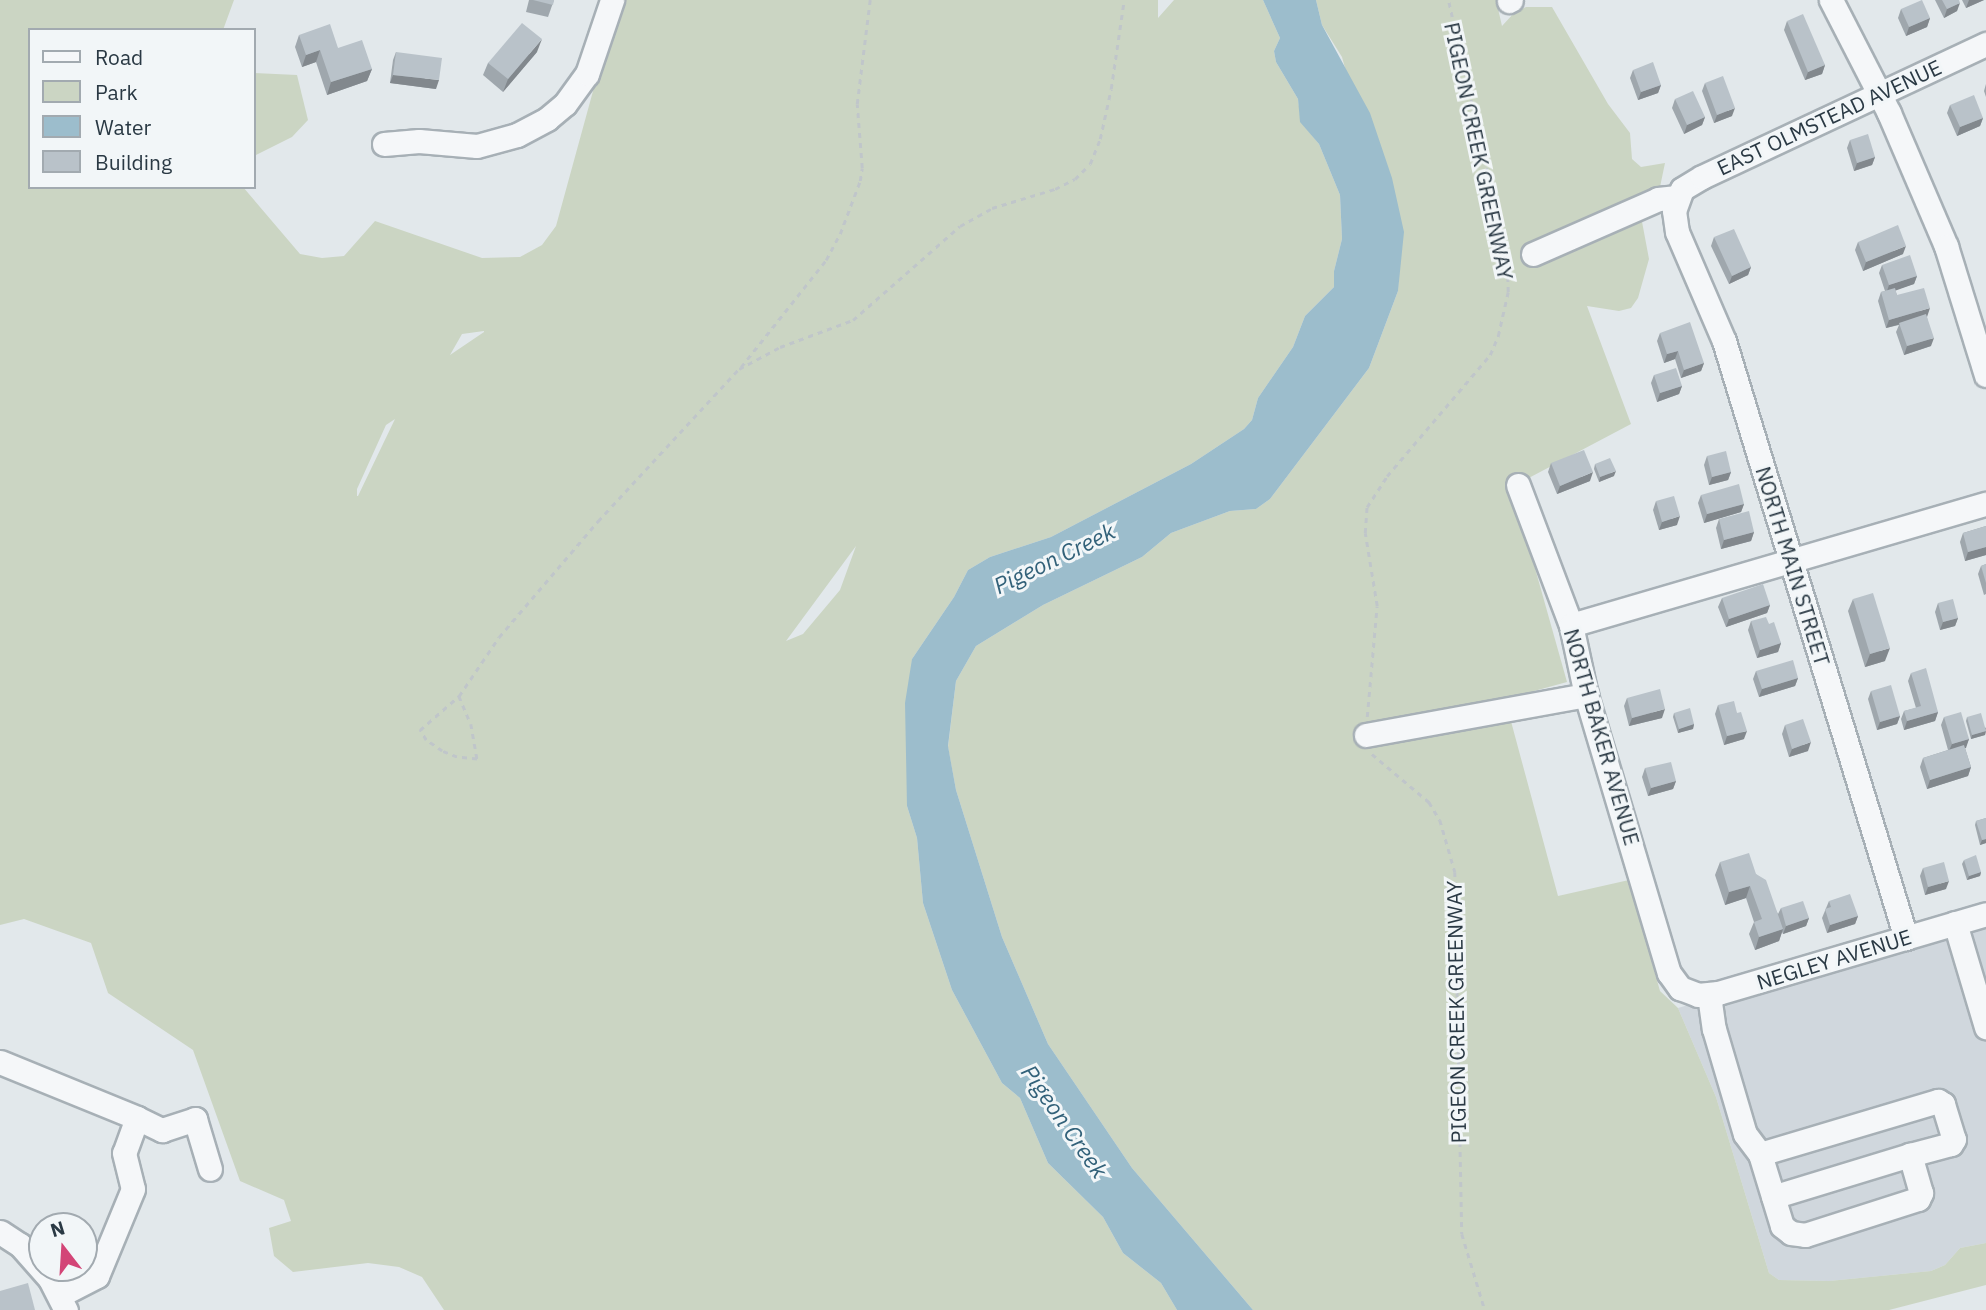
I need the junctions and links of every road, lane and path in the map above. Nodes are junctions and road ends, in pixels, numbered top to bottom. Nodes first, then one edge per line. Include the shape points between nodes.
1 (611, 0) edge
2 (870, 0) edge
3 (1124, 0) edge
4 (1448, 0) edge
5 (1831, 0) edge
6 (1986, 44) edge
7 (1878, 94) junction
8 (384, 144) dead end
9 (1677, 197) junction
10 (1533, 254) dead end
11 (739, 369) junction
12 (1986, 375) edge
13 (1518, 485) dead end
14 (1986, 504) edge
15 (1791, 559) junction
16 (1571, 625) junction
17 (1586, 695) junction
18 (458, 696) junction
19 (1366, 736) junction
20 (1986, 914) edge
21 (1955, 923) junction
22 (1906, 938) junction
23 (1682, 989) joint
24 (1709, 995) junction
25 (1986, 1027) edge
26 (0, 1062) edge
27 (137, 1118) junction
28 (1760, 1154) junction
29 (1910, 1155) junction
30 (210, 1169) dead end
31 (1773, 1197) junction
32 (0, 1232) edge
33 (63, 1302) edge
34 (1485, 1310) edge

1 - 8 street via 587,74 547,119 517,135 477,146 419,141
2 - 11 path via 857,104 860,181 826,260
3 - 11 path via 1100,139 1090,164 1075,179 1055,190 992,208 960,226 853,320 780,347
4 - 19 path, PIGEON CREEK GREENWAY via 1504,248 1508,292 1490,355 1387,476 1367,507 1365,533 1377,606
5 - 7 street
6 - 7 street, EAST OLMSTEAD AVENUE
7 - 9 street, EAST OLMSTEAD AVENUE via 1702,177 1685,186
7 - 12 street via 1955,268
9 - 10 street via 1658,199
9 - 15 street, NORTH MAIN STREET via 1677,232 1724,341
11 - 18 path via 598,521 499,637
13 - 16 street, NORTH BAKER AVENUE
14 - 15 street
15 - 16 street
15 - 22 street, NORTH MAIN STREET
16 - 17 street, NORTH BAKER AVENUE
17 - 19 street
17 - 23 street, NORTH BAKER AVENUE via 1669,973
18 - 18 path via 471,724 477,759 442,751 420,730
19 - 34 path, PIGEON CREEK GREENWAY via 1376,759 1429,802 1440,820 1455,872 1462,1234
20 - 21 street, NEGLEY AVENUE
21 - 22 street, NEGLEY AVENUE
21 - 25 street
22 - 24 street, NEGLEY AVENUE
23 - 24 street, NEGLEY AVENUE
24 - 28 street via 1714,1029 1745,1134
26 - 27 street
27 - 30 street via 162,1130 195,1119
27 - 33 street via 124,1153 133,1189 97,1276
28 - 29 street via 1938,1101 1954,1139 1951,1144
28 - 31 street
29 - 31 street
29 - 31 street via 1919,1199 1805,1235 1782,1226
32 - 33 street via 37,1263

